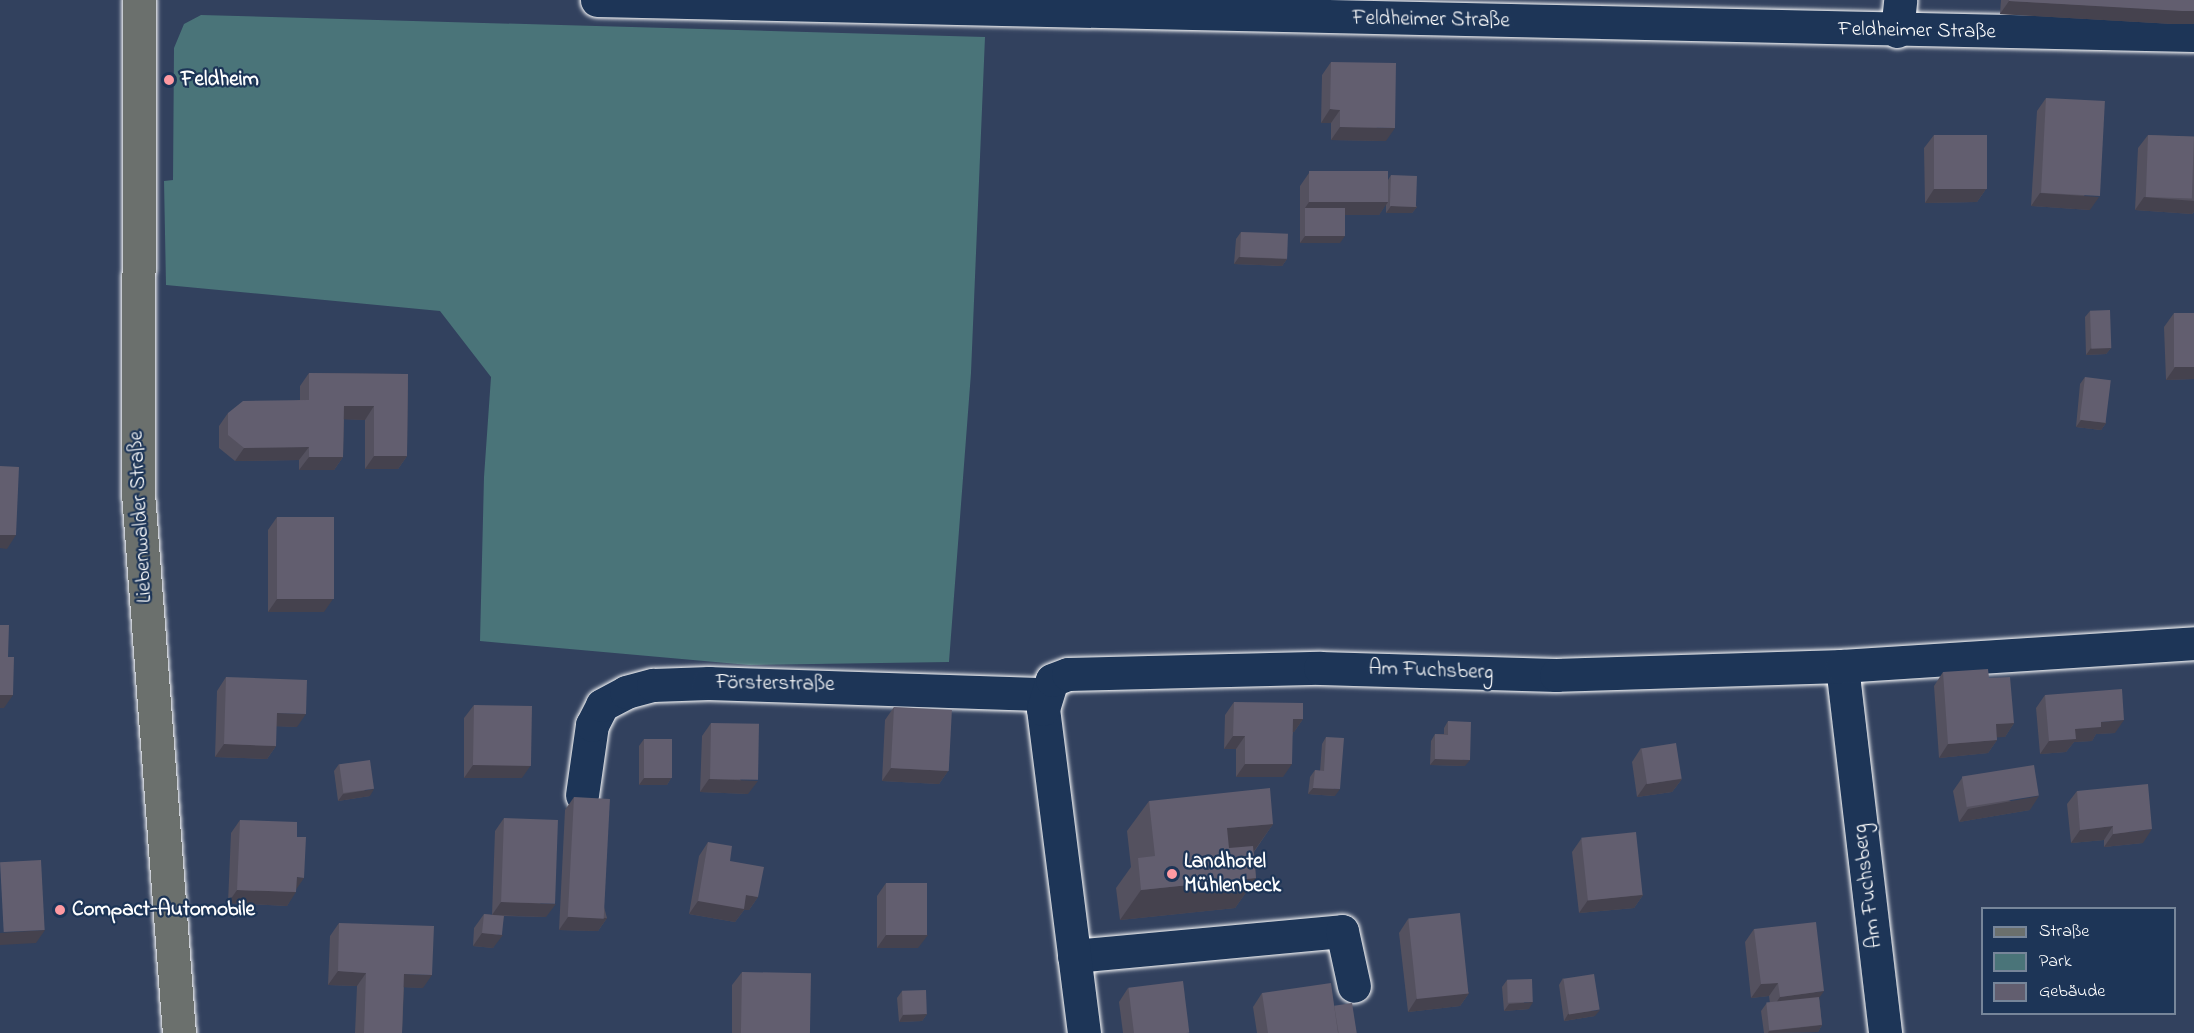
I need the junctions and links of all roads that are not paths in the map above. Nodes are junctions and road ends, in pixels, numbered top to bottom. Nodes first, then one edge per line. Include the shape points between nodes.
1 (139, 0) edge
2 (597, 0) edge
3 (1899, 15) edge
4 (2194, 35) edge
5 (2194, 643) edge
6 (1842, 666) junction
7 (1044, 702) junction
8 (582, 795) edge
9 (1074, 956) junction
10 (1354, 986) dead end
11 (179, 1033) edge
12 (1084, 1033) edge
13 (1885, 1033) edge

1 - 11 main road, Liebenwalder Straße via 138,493
2 - 3 street, Feldheimer Straße
3 - 4 street, Feldheimer Straße
5 - 6 street, Am Fuchsberg
6 - 7 street, Am Fuchsberg via 1556,675 1320,668 1087,671 1052,680
6 - 13 street, Am Fuchsberg
7 - 8 street, Försterstraße via 709,682 653,685 626,692 602,705 592,725
7 - 9 street
9 - 10 street via 1342,931
9 - 12 street

